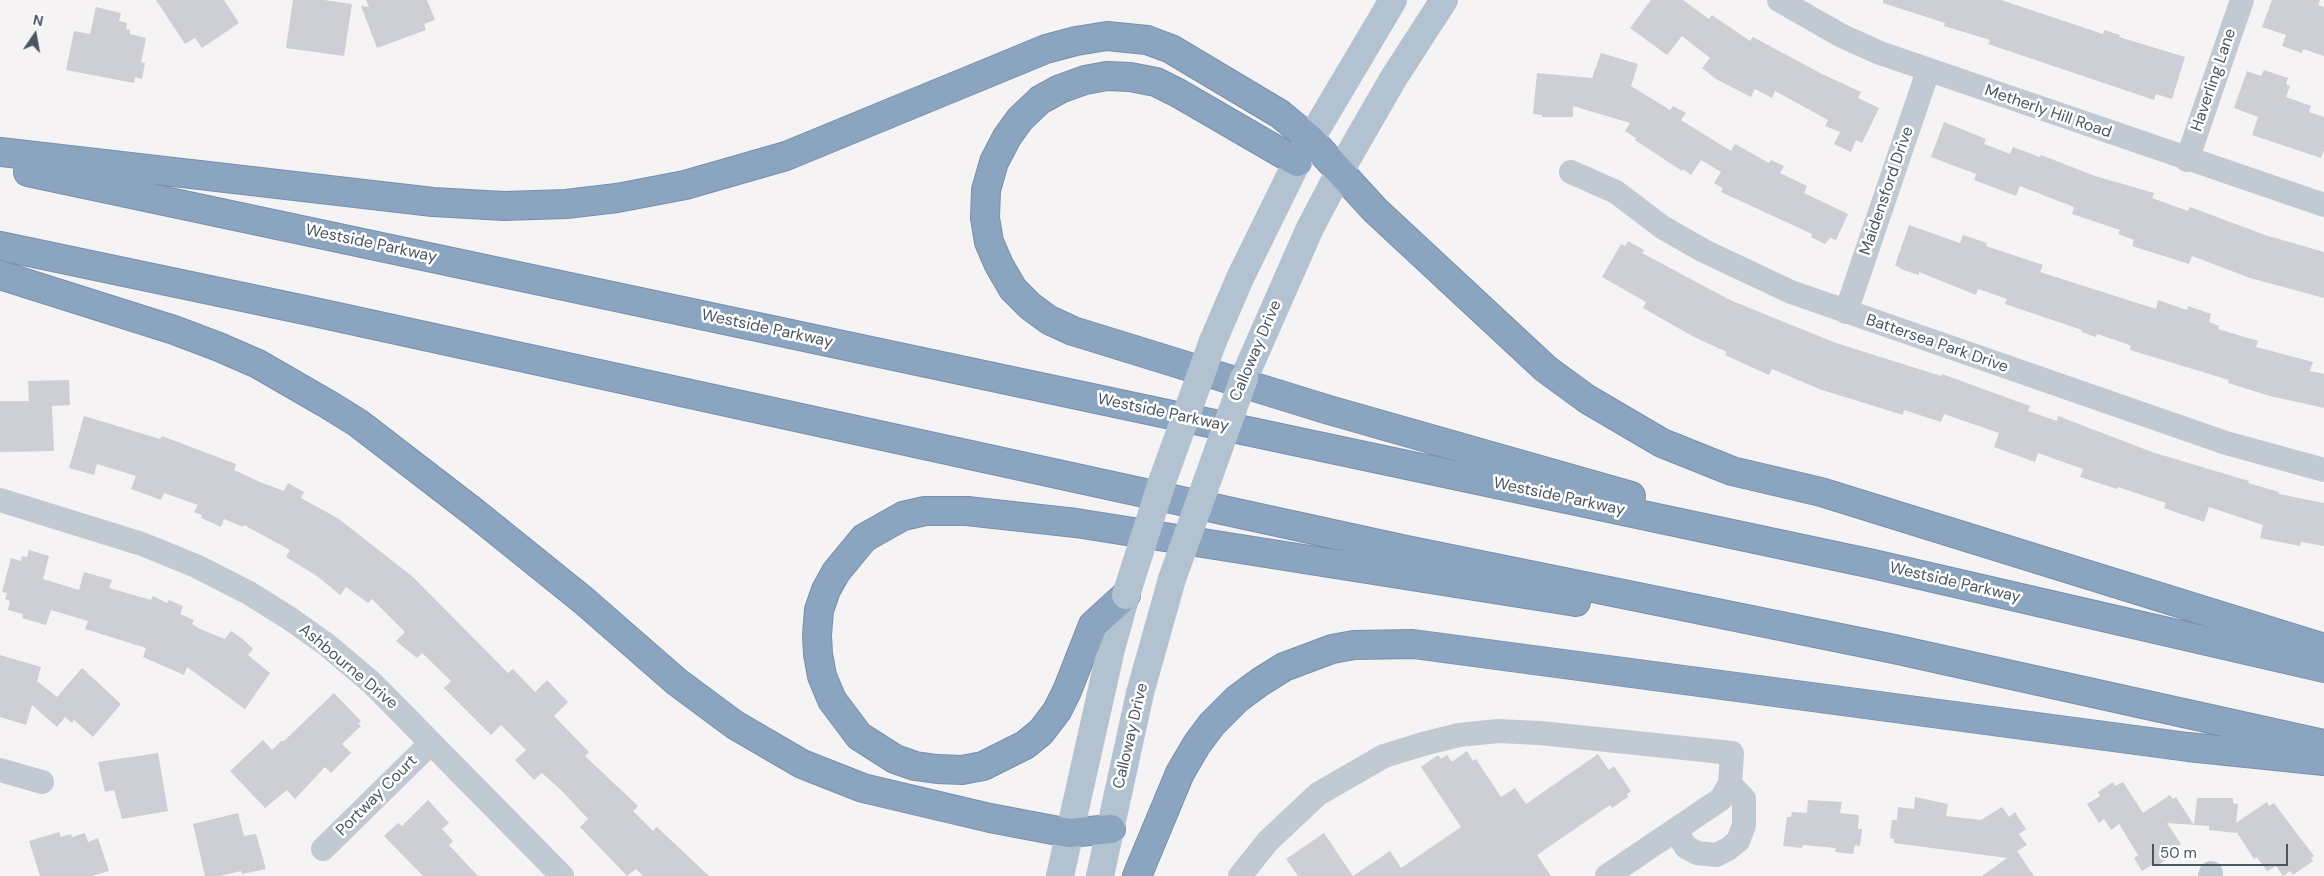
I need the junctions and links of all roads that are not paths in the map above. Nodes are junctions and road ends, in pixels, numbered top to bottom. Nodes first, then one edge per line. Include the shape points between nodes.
1 (1393, 0) edge
2 (1444, 0) edge
3 (1779, 0) edge
4 (2242, 0) edge
5 (1928, 71) junction
6 (1304, 150) junction
7 (0, 152) edge
8 (2187, 160) junction
9 (0, 166) edge
10 (1340, 171) junction
11 (1571, 172) dead end
12 (2324, 205) edge
13 (0, 246) edge
14 (0, 275) edge
15 (1846, 312) junction
16 (2324, 470) edge
17 (0, 500) edge
18 (1873, 564) junction
19 (1126, 595) junction
20 (2324, 648) edge
21 (1894, 649) junction
22 (2324, 668) edge
23 (432, 743) junction
24 (2324, 744) edge
25 (2324, 761) edge
26 (0, 770) edge
27 (42, 782) dead end
28 (1730, 784) junction
29 (1111, 829) junction
30 (1675, 830) junction
31 (1069, 834) junction
32 (323, 849) dead end
33 (562, 876) edge
34 (1060, 876) edge
35 (1100, 876) edge
36 (1136, 876) edge
37 (1240, 876) edge
38 (1607, 876) edge

1 - 6 main road
2 - 10 main road, Calloway Drive via 1393,79
3 - 5 street, Metherly Hill Road via 1842,36
4 - 8 street, Haverling Lane
5 - 8 street, Metherly Hill Road
5 - 15 street, Maidensford Drive
6 - 7 highway via 1280,114 1171,49 1147,40 1107,36 1046,49 786,156 746,169 685,185 566,204 504,206 433,202
6 - 10 highway
6 - 18 highway via 1156,82 1107,76 1085,80 1040,100 1007,137 994,162 986,190 985,218 989,242 1013,289 1049,320 1072,331 1329,410
6 - 19 main road, bridge via 1240,278 1213,341
8 - 12 street, Metherly Hill Road
9 - 18 highway, Westside Parkway
10 - 20 highway via 1375,210 1546,369 1587,399 1662,443 1732,470 1821,492
10 - 29 main road, Calloway Drive, bridge via 1310,228 1220,441 1172,579 1140,693
11 - 15 street, Battersea Park Drive via 1616,192 1662,227 1704,251 1791,292
13 - 21 highway via 1406,550
14 - 31 highway via 219,347 258,364 329,405 358,423 475,513 583,600 677,682 735,725 794,760 863,788
15 - 16 street, Battersea Park Drive via 2226,442
17 - 23 street, Ashbourne Drive via 142,544 249,593 327,645 372,683
18 - 22 highway, Westside Parkway
19 - 21 highway via 1093,625 1067,691 1041,732 1024,745 983,766 962,770 937,769 895,759 855,730 832,700 822,676 817,644 819,610 836,572 864,538 882,527 903,516 945,509 1086,524 1483,589
19 - 31 main road
21 - 24 highway
23 - 32 street, Portway Court
23 - 33 street, Ashbourne Drive
25 - 36 highway via 2188,747 1432,646 1354,645 1332,649 1284,667 1237,699 1212,724 1180,773
26 - 27 street
28 - 30 street via 1721,800
28 - 30 street via 1744,798 1744,825 1738,841 1716,855 1697,853 1686,847
28 - 37 street via 1732,753 1540,733 1498,731 1459,736 1384,756 1318,794 1268,841
29 - 31 highway
29 - 35 main road, Calloway Drive
30 - 38 street
31 - 34 main road

